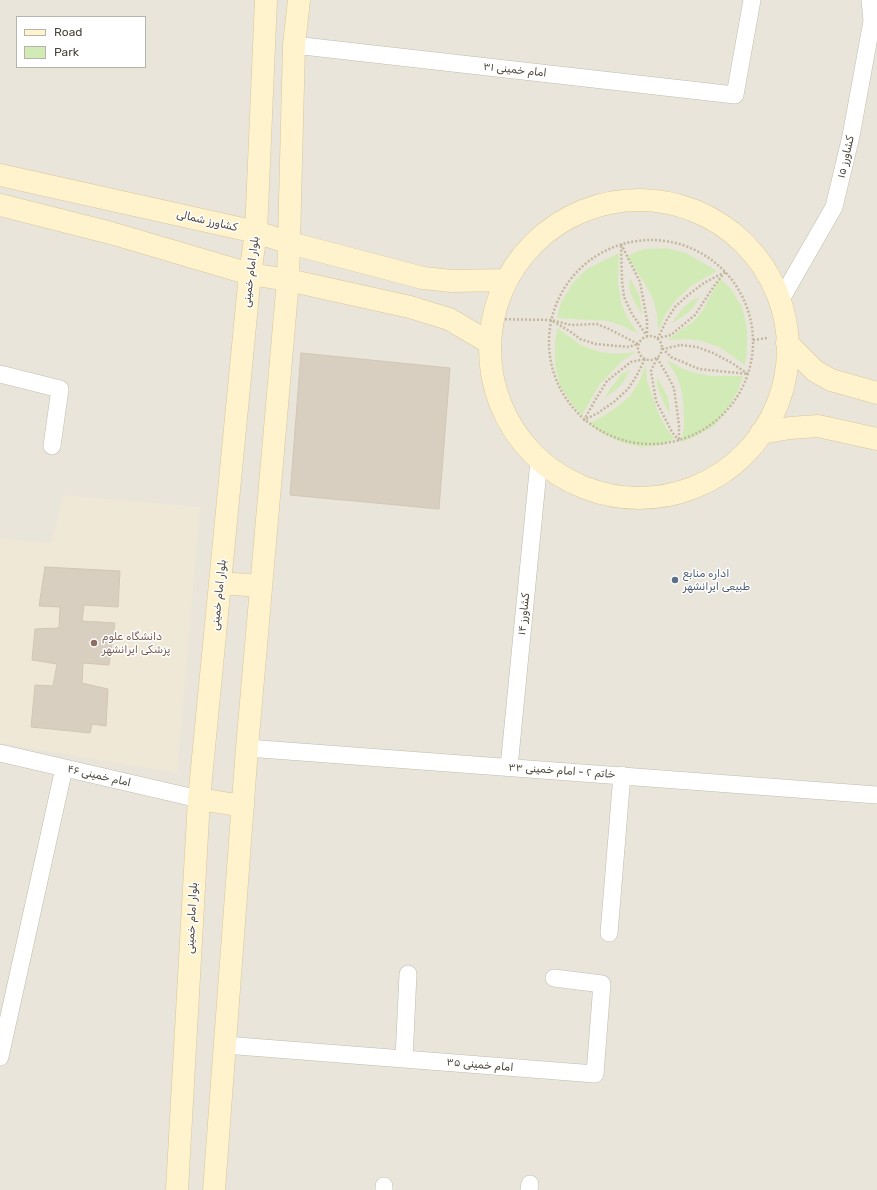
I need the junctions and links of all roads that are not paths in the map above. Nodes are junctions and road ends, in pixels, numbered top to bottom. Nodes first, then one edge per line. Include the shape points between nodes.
1 (266, 0) edge
2 (299, 0) edge
3 (752, 0) edge
4 (870, 0) edge
5 (294, 45) junction
6 (0, 175) edge
7 (0, 205) edge
8 (256, 232) junction
9 (290, 243) junction
10 (250, 274) junction
11 (288, 280) junction
12 (507, 280) junction
13 (780, 301) junction
14 (490, 343) junction
15 (787, 343) junction
16 (0, 374) edge
17 (877, 393) edge
18 (762, 434) junction
19 (877, 440) edge
20 (52, 446) dead end
21 (539, 461) junction
22 (220, 583) junction
23 (261, 586) junction
24 (247, 748) junction
25 (0, 753) edge
26 (509, 767) junction
27 (64, 768) junction
28 (622, 775) junction
29 (877, 795) edge
30 (199, 799) junction
31 (243, 806) junction
32 (609, 932) dead end
33 (408, 974) dead end
34 (554, 978) dead end
35 (225, 1045) junction
36 (0, 1057) edge
37 (404, 1059) junction
38 (177, 1190) edge
39 (214, 1190) edge

1 - 8 main road, بلوار امام خمینی
2 - 5 main road
3 - 5 street, امام خمینی ۳۱ via 735,95
4 - 13 street, کشاورز ۱۵ via 872,21 851,136 834,207
5 - 9 main road
6 - 8 main road, کشاورز شمالی
7 - 10 main road via 111,233
8 - 9 main road, کشاورز شمالی
8 - 10 main road, بلوار امام خمینی
9 - 11 main road
9 - 12 main road, کشاورز شمالی via 422,278 452,281
10 - 11 main road
10 - 22 main road, بلوار امام خمینی
11 - 14 main road via 410,307 449,319
11 - 23 main road
12 - 13 main road via 531,245 565,219 588,208 604,204 628,200 664,201 710,217 726,227 759,261 772,281
12 - 14 main road via 492,319
13 - 15 main road
14 - 21 main road via 494,385 504,414 511,428
15 - 17 main road via 815,371 831,380
15 - 18 main road via 781,394
16 - 20 street via 60,389
18 - 19 main road via 818,426
18 - 21 main road via 739,460 720,474 704,484 670,496 634,499 587,490
21 - 26 street, کشاورز ۱۴
22 - 23 main road
22 - 30 main road, بلوار امام خمینی
23 - 24 main road
24 - 26 street, خاتم ۲ - امام خمینی ۳۳
24 - 31 main road
25 - 27 street, امام خمینی ۴۶
26 - 28 street, خاتم ۲ - امام خمینی ۳۳
27 - 30 street, امام خمینی ۴۶
27 - 36 street
28 - 29 street, خاتم ۲ - امام خمینی ۳۳
28 - 32 street
30 - 31 main road
30 - 38 main road, بلوار امام خمینی
31 - 35 main road
33 - 37 street
34 - 37 street, امام خمینی ۳۵ via 602,984 595,1074
35 - 37 street, امام خمینی ۳۵
35 - 39 main road

